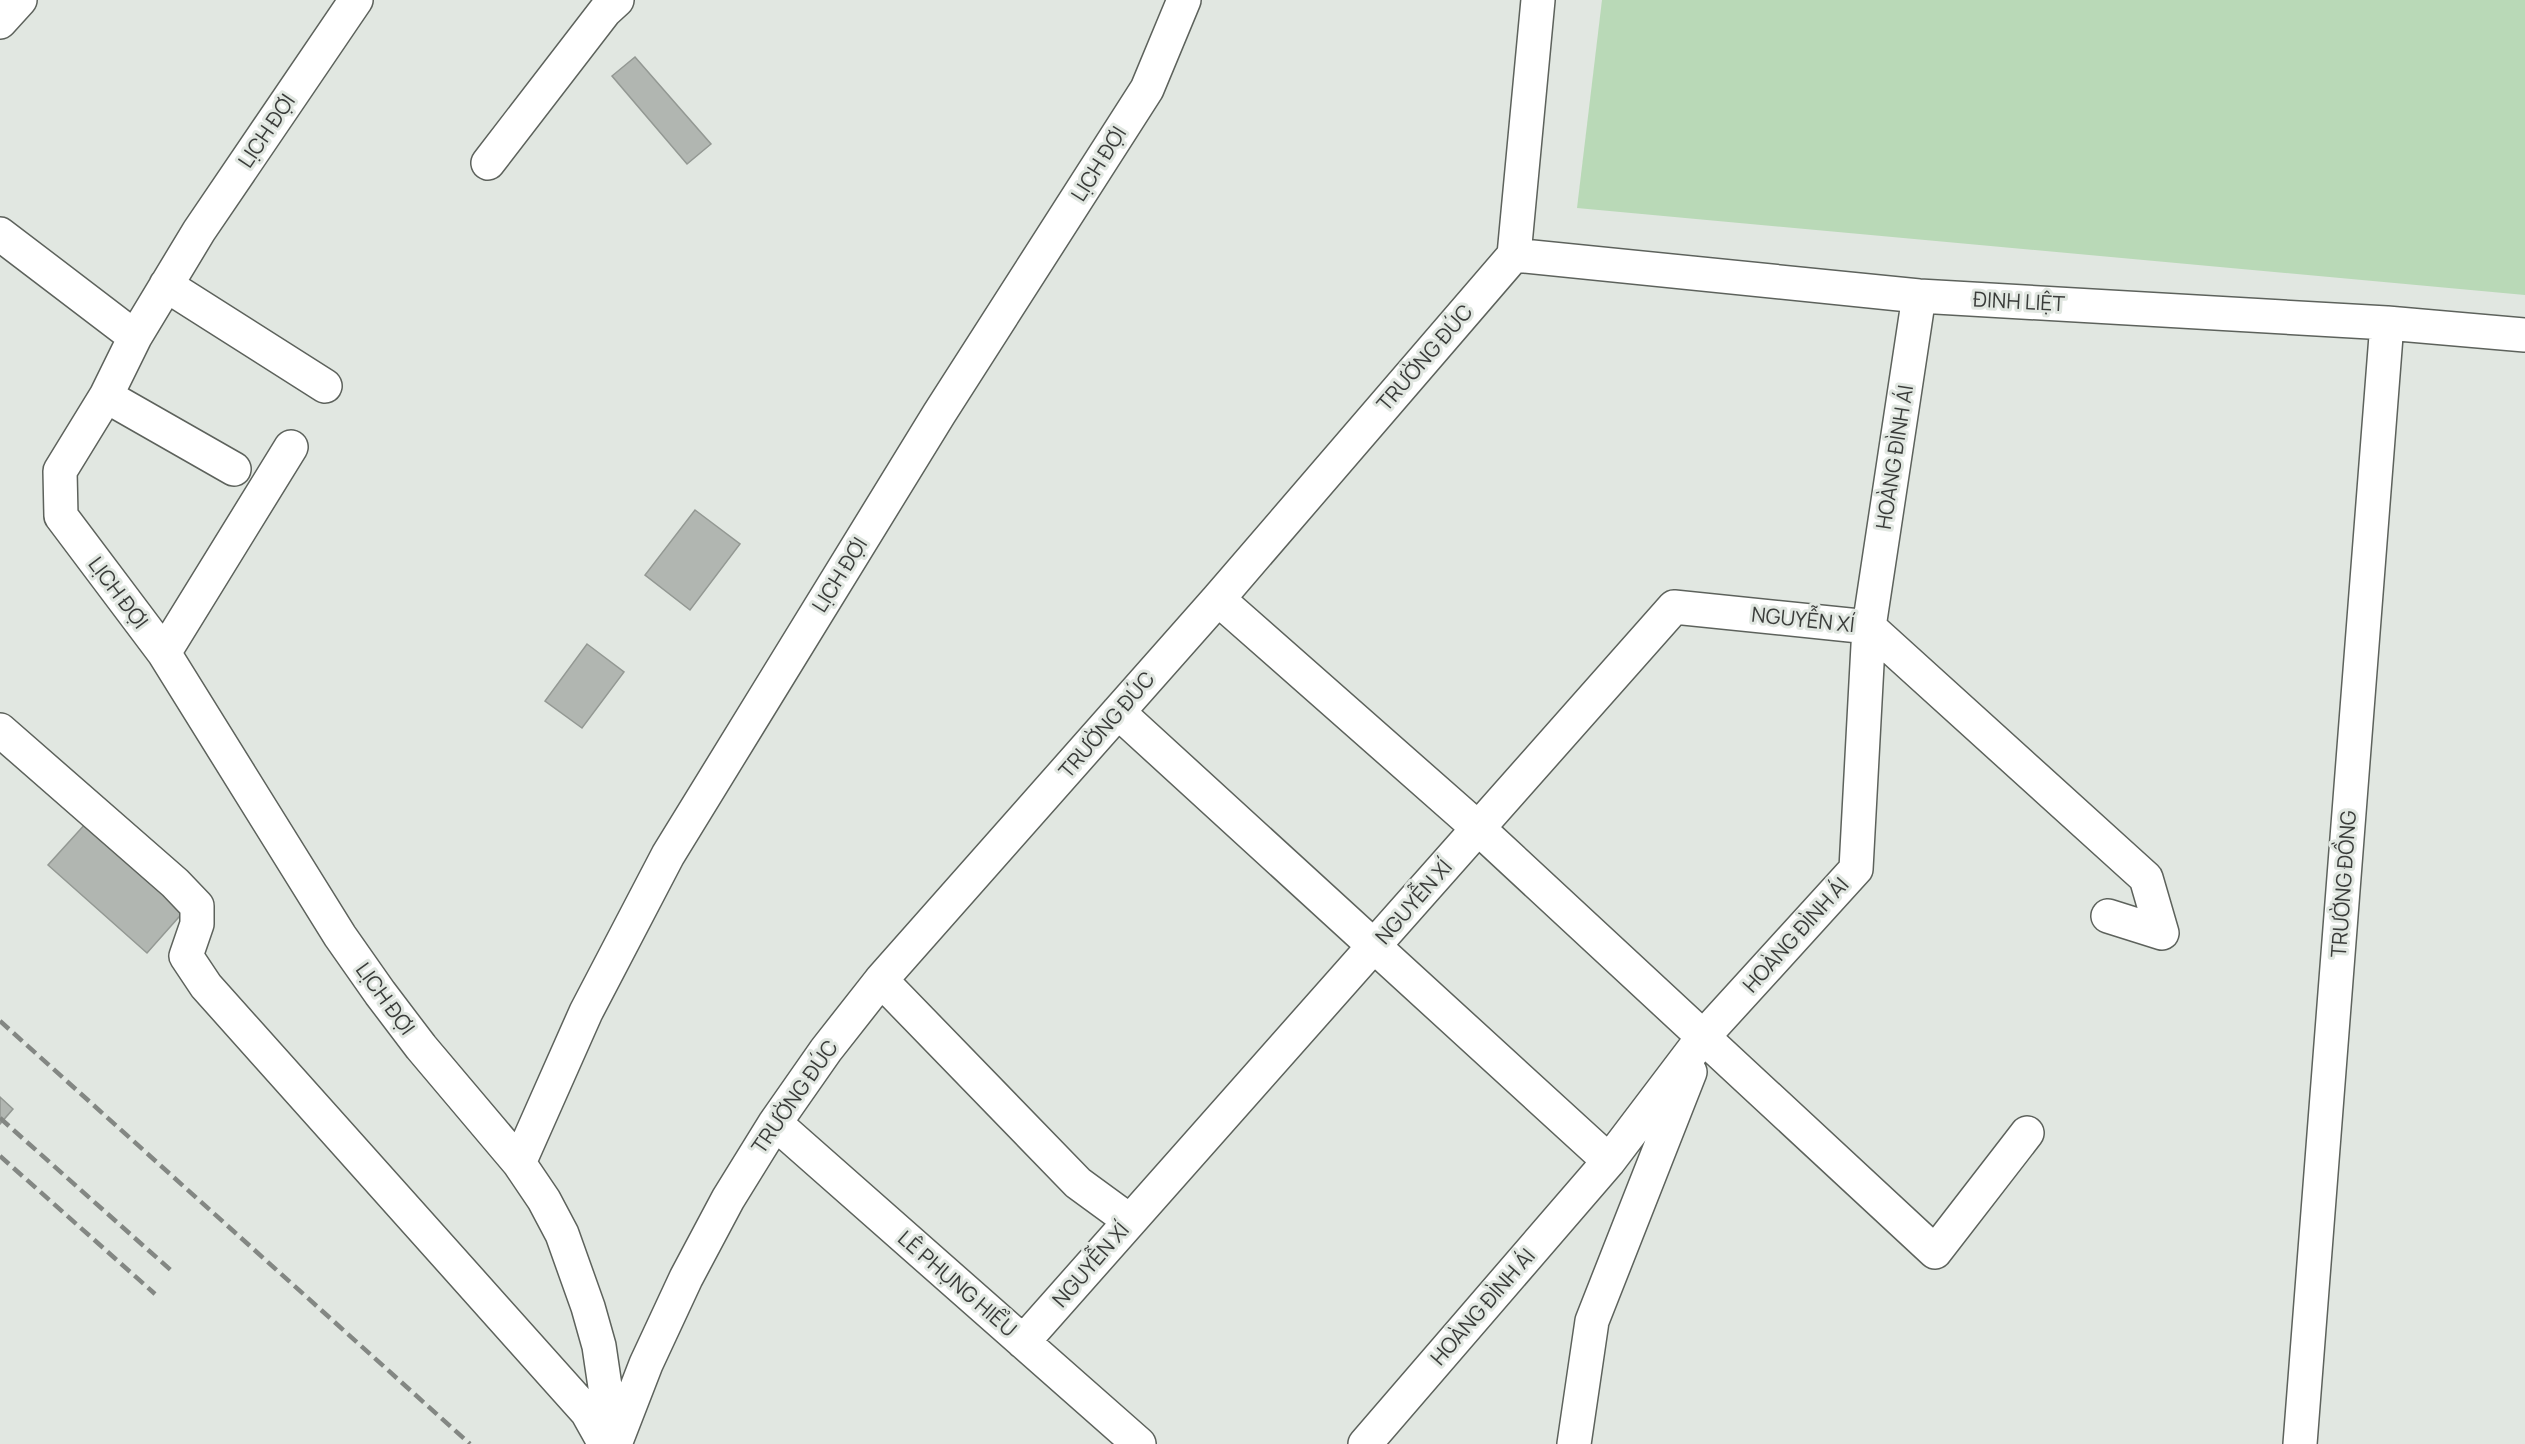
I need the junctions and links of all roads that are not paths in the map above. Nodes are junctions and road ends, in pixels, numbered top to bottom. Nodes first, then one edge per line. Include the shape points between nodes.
1 (20, 0) edge
2 (356, 0) edge
3 (1184, 0) edge
4 (1538, 0) edge
5 (605, 4) edge
6 (0, 22) edge
7 (488, 163) dead end
8 (0, 234) edge
9 (1514, 255) junction
10 (166, 285) junction
11 (1919, 296) junction
12 (2387, 323) junction
13 (2525, 335) edge
14 (135, 337) junction
15 (325, 386) dead end
16 (106, 396) junction
17 (291, 447) dead end
18 (234, 469) dead end
19 (1218, 599) junction
20 (1869, 627) junction
21 (164, 653) junction
22 (1118, 712) junction
23 (0, 730) edge
24 (1479, 830) junction
25 (2109, 916) dead end
26 (1375, 946) junction
27 (881, 981) junction
28 (1703, 1037) junction
29 (775, 1123) junction
30 (2027, 1133) dead end
31 (1609, 1161) junction
32 (519, 1164) junction
33 (1130, 1221) junction
34 (1023, 1342) junction
35 (605, 1444) edge
36 (613, 1444) edge
37 (1139, 1444) edge
38 (1365, 1444) edge
39 (1574, 1444) edge
40 (2300, 1444) edge

1 - 6 street
2 - 10 street, LỊCH ĐỢI
3 - 32 street, LỊCH ĐỢI via 1147,89 939,414 669,855 586,1012
4 - 9 street
5 - 7 street
8 - 14 street
9 - 11 street, ĐINH LIỆT
9 - 19 street, TRƯỜNG ĐÚC
10 - 14 street, LỊCH ĐỢI
10 - 15 street
11 - 12 street, ĐINH LIỆT
11 - 20 street, HOÀNG ĐÌNH ÁI
12 - 13 street, ĐINH LIỆT
12 - 40 street, TRƯỜNG ĐỒNG
14 - 16 street, LỊCH ĐỢI
16 - 18 street
16 - 21 street, LỊCH ĐỢI via 60,471 61,516
17 - 21 street
19 - 22 street, TRƯỜNG ĐÚC
19 - 24 street
20 - 24 street, NGUYỄN XÍ via 1674,608
20 - 25 street via 2145,878 2162,933
20 - 28 street, HOÀNG ĐÌNH ÁI via 1856,869
21 - 32 street, LỊCH ĐỢI via 340,936 421,1047
22 - 26 street
22 - 27 street, TRƯỜNG ĐÚC
23 - 35 street via 197,906 197,924 186,956 206,986 587,1412
24 - 26 street, NGUYỄN XÍ
24 - 28 street
26 - 31 street
26 - 33 street, NGUYỄN XÍ
27 - 29 street, TRƯỜNG ĐÚC
27 - 33 street via 1078,1183
28 - 30 street via 1935,1252
28 - 31 street, HOÀNG ĐÌNH ÁI
28 - 39 street via 1592,1321
29 - 34 street, LÊ PHỤNG HIỂU
29 - 36 street, TRƯỜNG ĐÚC via 686,1278
31 - 38 street, HOÀNG ĐÌNH ÁI
32 - 36 street, LỊCH ĐỢI via 562,1234 588,1307
33 - 34 street, NGUYỄN XÍ
34 - 37 street, LÊ PHỤNG HIỂU

